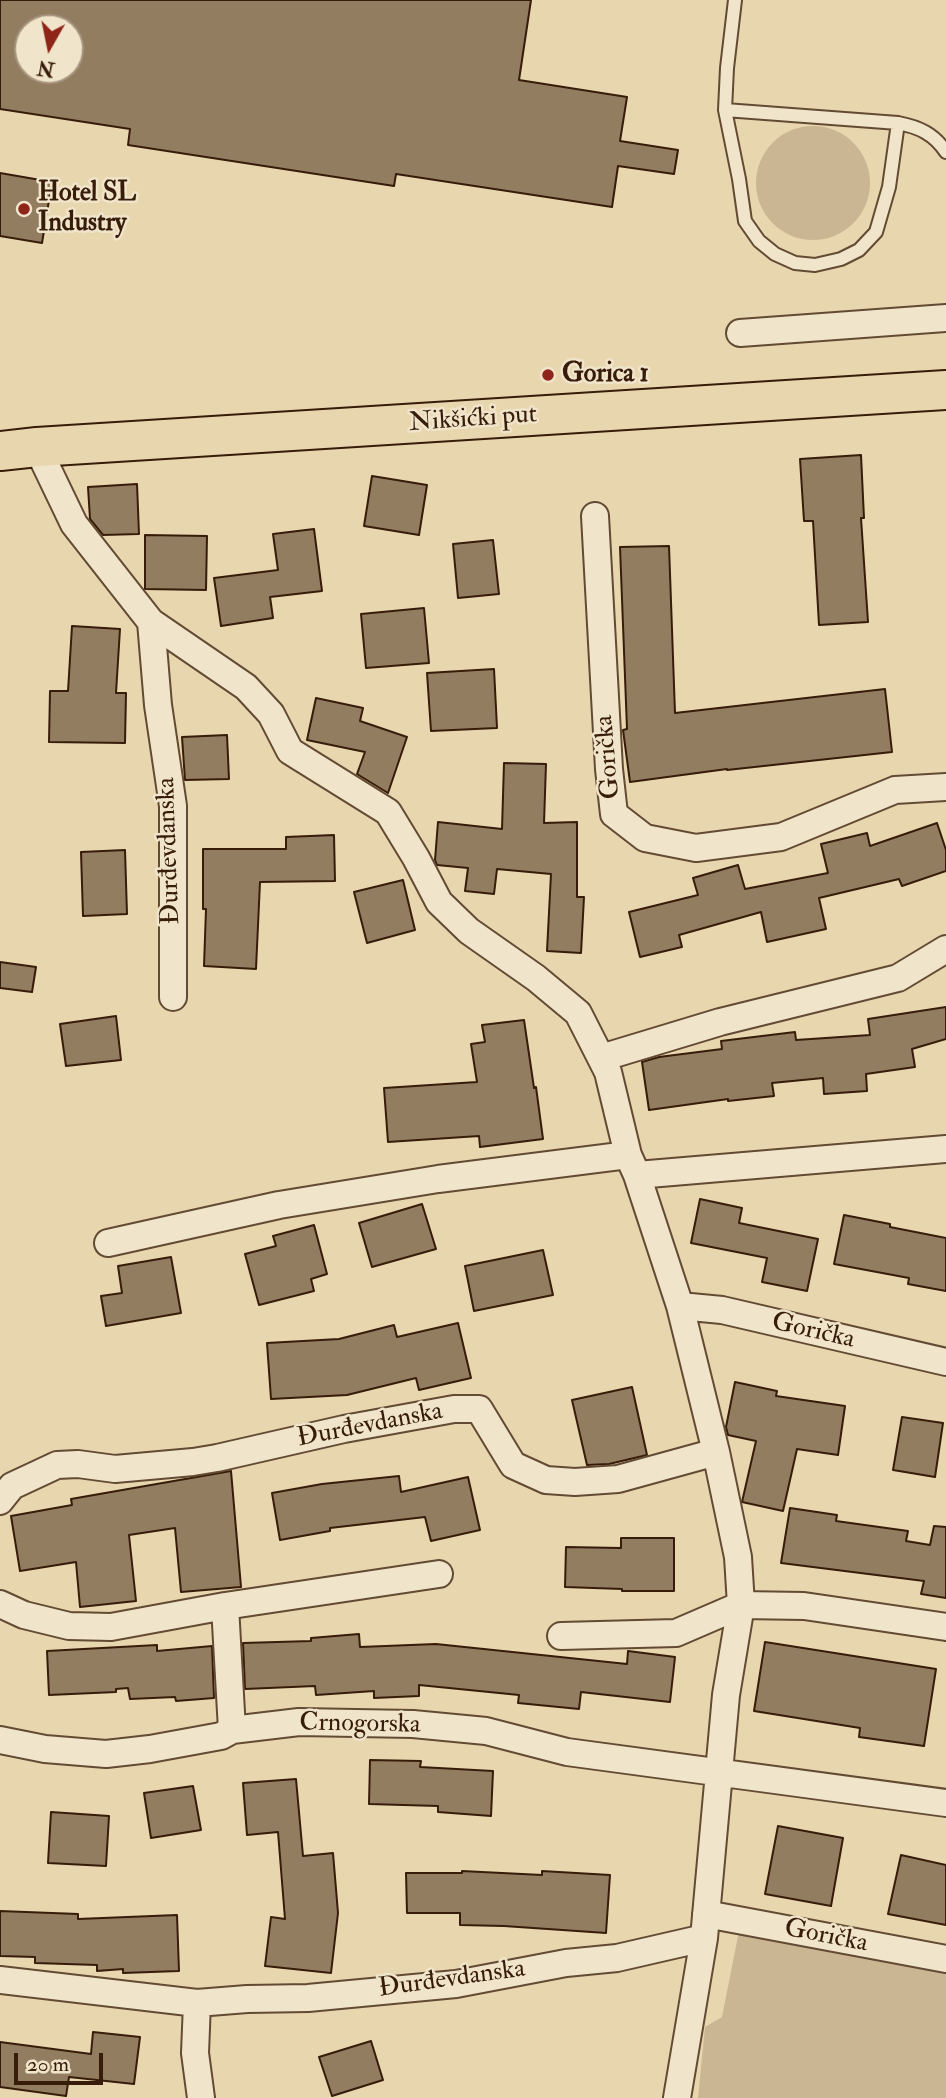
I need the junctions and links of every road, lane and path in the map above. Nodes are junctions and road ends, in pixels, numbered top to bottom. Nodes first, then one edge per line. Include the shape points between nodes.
1 (735, 0) edge
2 (725, 110) junction
3 (898, 123) junction
4 (946, 152) edge
5 (946, 318) edge
6 (740, 333) dead end
7 (946, 390) edge
8 (18, 449) edge
9 (595, 516) dead end
10 (151, 622) junction
11 (946, 787) edge
12 (946, 949) edge
13 (173, 998) dead end
14 (601, 1058) junction
15 (946, 1149) edge
16 (633, 1165) junction
17 (108, 1243) dead end
18 (680, 1306) junction
19 (946, 1362) edge
20 (716, 1452) junction
21 (0, 1501) edge
22 (439, 1574) dead end
23 (0, 1604) edge
24 (741, 1605) junction
25 (225, 1606) junction
26 (946, 1627) edge
27 (561, 1636) dead end
28 (232, 1730) junction
29 (0, 1740) edge
30 (720, 1772) junction
31 (946, 1803) edge
32 (705, 1926) junction
33 (946, 1959) edge
34 (0, 1980) edge
35 (197, 2003) junction
36 (201, 2098) edge
37 (677, 2098) edge

1 - 2 lane
2 - 3 lane
2 - 3 lane via 745,221 775,254 815,265 841,260 876,232 889,187
3 - 4 lane via 938,139
5 - 6 street
7 - 8 main road, Nikšićki put
8 - 10 street
9 - 11 street, Gorička via 614,814 645,838 695,848 781,837 895,790
10 - 13 street, Đurđevdanska via 173,806
10 - 14 street via 246,687 271,714 290,751 388,811 439,902 469,931 578,1013
12 - 14 street via 898,978 720,1022
14 - 16 street
15 - 16 street
16 - 17 street via 438,1179 279,1205
16 - 18 street
18 - 19 street, Gorička via 722,1310
18 - 20 street
20 - 21 street, Đurđevdanska via 618,1479 546,1480 513,1465 479,1409 454,1409 205,1460 115,1469 57,1465 12,1486
20 - 24 street via 738,1558
22 - 25 street
23 - 25 street via 69,1626 111,1628
24 - 26 street via 804,1606
24 - 27 street via 676,1633
24 - 30 street via 726,1695
25 - 28 street
28 - 29 street, Crnogorska via 221,1736 106,1754
28 - 30 street, Crnogorska via 299,1722 413,1724 486,1731 567,1752
30 - 31 street
30 - 32 street
32 - 33 street, Gorička
32 - 35 street, Đurđevdanska via 617,1958 566,1962 456,1984
32 - 37 street
34 - 35 street
35 - 36 street via 195,2053

